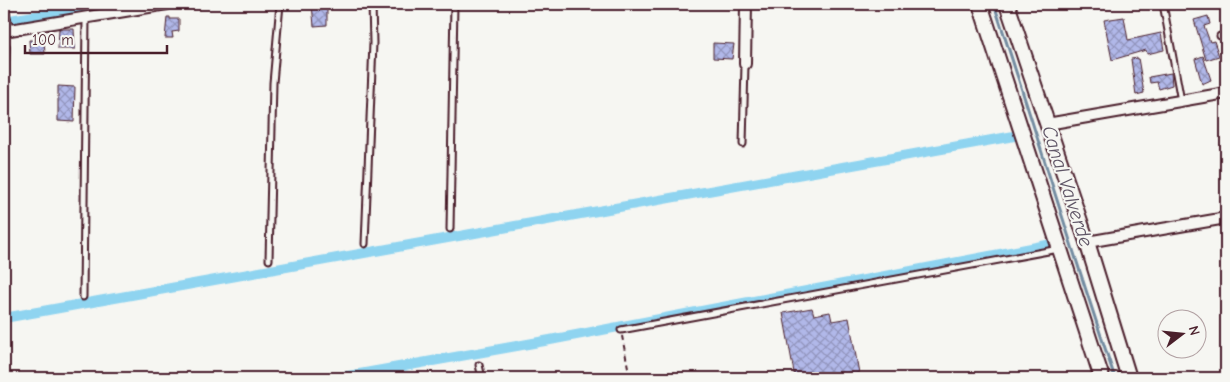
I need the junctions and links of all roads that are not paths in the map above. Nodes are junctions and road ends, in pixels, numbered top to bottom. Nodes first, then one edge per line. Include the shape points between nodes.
1 (4, 4) edge
2 (167, 4) edge
3 (280, 4) edge
4 (372, 4) edge
5 (454, 4) edge
6 (746, 4) edge
7 (980, 4) edge
8 (1007, 4) edge
9 (1163, 4) edge
10 (86, 17) junction
11 (7, 31) edge
12 (1226, 34) edge
13 (1220, 36) dead end
14 (4, 41) edge
15 (745, 64) joint
16 (1226, 93) edge
17 (1181, 101) junction
18 (4, 112) edge
19 (1047, 124) junction
20 (743, 144) dead end
21 (1226, 218) edge
22 (450, 228) dead end
23 (1087, 242) junction
24 (365, 244) dead end
25 (1060, 249) junction
26 (269, 260) dead end
27 (83, 297) dead end
28 (621, 330) road end
29 (479, 365) dead end
30 (482, 378) edge
31 (1102, 378) edge
32 (1129, 378) edge

1 - 11 lane
2 - 10 street
3 - 26 lane via 274,83
4 - 24 lane
5 - 22 lane
6 - 15 street
7 - 25 street
8 - 19 street
9 - 17 lane
10 - 11 street
10 - 27 lane
12 - 13 lane
14 - 18 lane
15 - 20 lane
16 - 17 street
17 - 19 street
19 - 23 street
21 - 23 street
23 - 32 street
25 - 28 lane
25 - 31 street
29 - 30 lane

